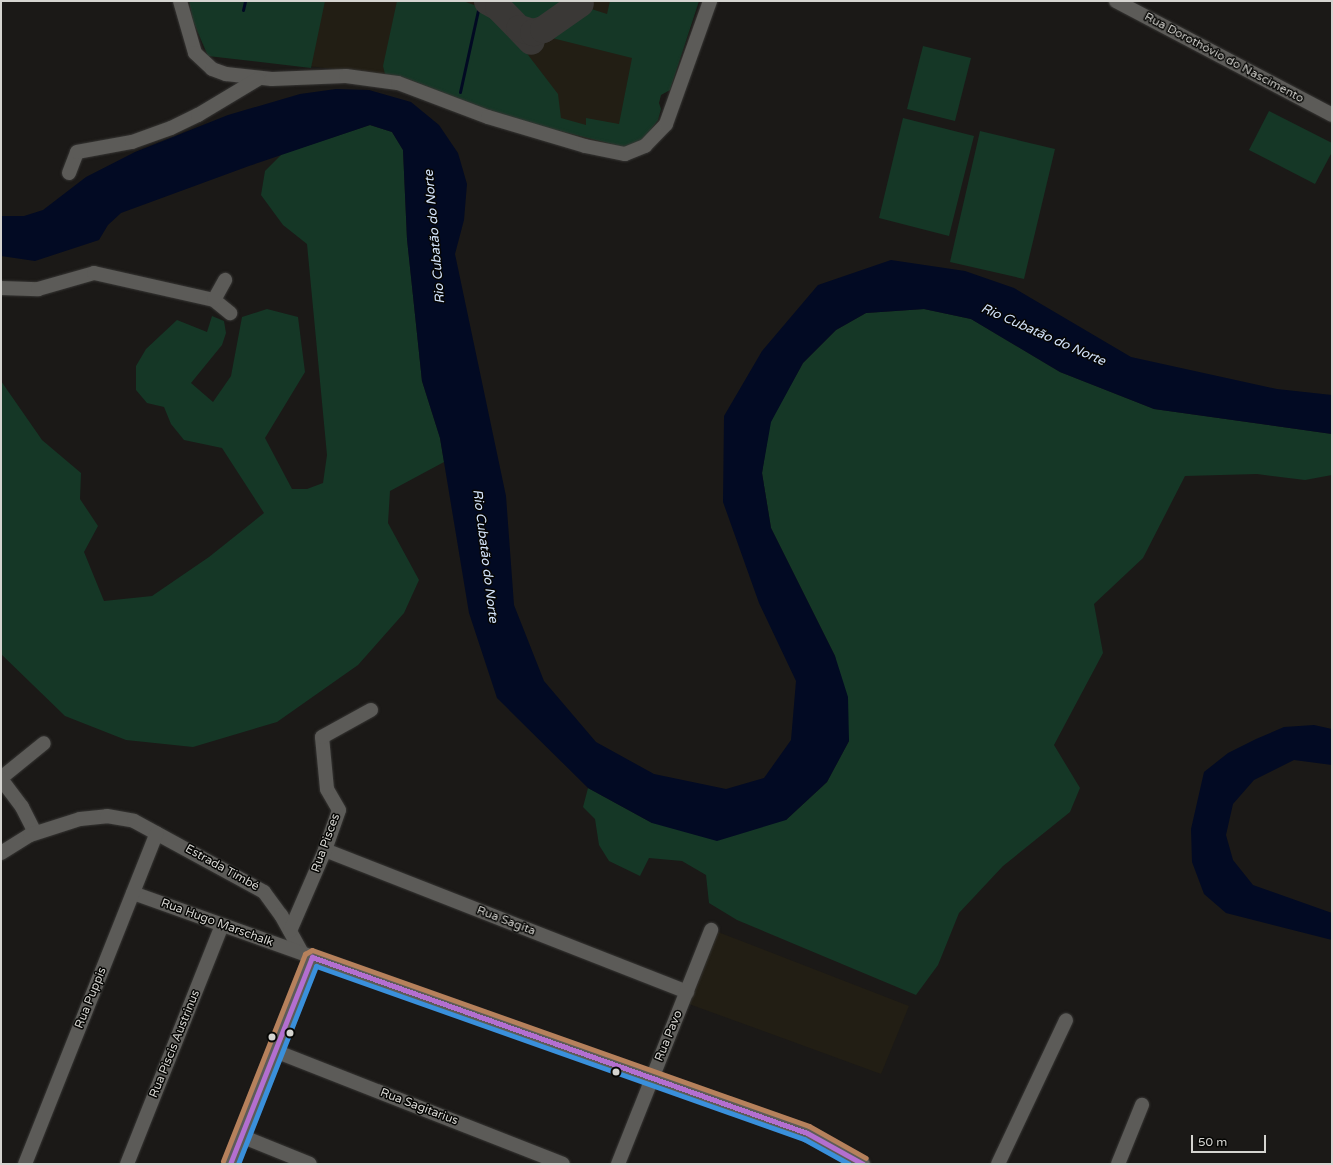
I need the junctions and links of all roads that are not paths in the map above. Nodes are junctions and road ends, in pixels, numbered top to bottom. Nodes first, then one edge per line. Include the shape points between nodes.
1 (180, 1) edge
2 (710, 1) edge
3 (1116, 1) edge
4 (258, 79) junction
5 (1332, 115) edge
6 (69, 173) dead end
7 (225, 280) dead end
8 (1, 288) edge
9 (214, 300) junction
10 (230, 314) dead end
11 (371, 710) dead end
12 (44, 743) dead end
13 (1, 779) edge
14 (35, 833) junction
15 (157, 833) junction
16 (325, 850) junction
17 (1, 853) edge
18 (133, 893) junction
19 (222, 925) junction
20 (711, 930) dead end
21 (290, 931) junction
22 (307, 955) junction
23 (687, 992) junction
24 (1066, 1020) dead end
25 (275, 1051) junction
26 (653, 1078) junction
27 (1142, 1105) dead end
28 (241, 1136) junction
29 (844, 1158) edge
30 (25, 1164) edge
31 (127, 1164) edge
32 (230, 1164) edge
33 (310, 1164) edge
34 (563, 1164) edge
35 (618, 1164) edge
36 (863, 1164) edge
37 (998, 1164) edge
38 (1118, 1164) edge

1 - 4 street via 190,42 202,61 226,74
2 - 4 street via 666,124 654,139 632,153 615,154 517,126 398,82 346,76
3 - 5 street, Rua Dorothóvio do Nascimento
4 - 6 street via 198,115 170,128 132,142 78,152
7 - 9 street
8 - 9 street via 38,289 94,273
9 - 10 street
11 - 16 street, Rua Pisces via 322,737 327,789 339,810
12 - 13 street
13 - 14 street via 22,807
14 - 15 street, Estrada Timbé via 80,819 107,816 134,821
14 - 17 street, Estrada Timbé
15 - 18 street, Rua Puppis
15 - 21 street, Estrada Timbé via 264,892
16 - 21 street, Rua Pisces
16 - 23 street, Rua Sagita
18 - 19 street, Rua Hugo Marschalk
18 - 30 street, Rua Puppis
19 - 22 street, Rua Hugo Marschalk
19 - 31 street, Rua Piscis Austrinus
20 - 23 street, Rua Pavo
21 - 22 street, Estrada Timbé
22 - 25 street
22 - 26 street
23 - 26 street, Rua Pavo
24 - 37 street
25 - 28 street
25 - 34 street, Rua Sagitarius
26 - 29 street via 807,1133
26 - 35 street, Rua Pavo
27 - 38 street
28 - 32 street
28 - 33 street
29 - 36 street

